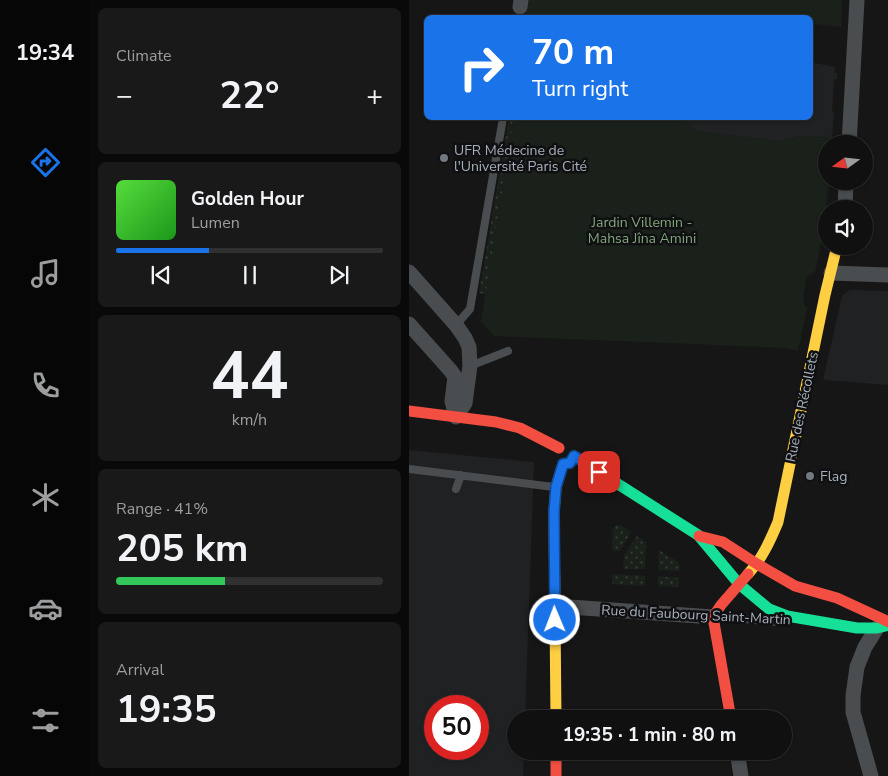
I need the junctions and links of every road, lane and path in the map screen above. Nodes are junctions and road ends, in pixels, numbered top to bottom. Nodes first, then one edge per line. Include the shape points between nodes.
1 (857, 0) edge
2 (503, 120) edge
3 (850, 135) edge
4 (835, 255) edge
5 (409, 272) edge
6 (831, 273) junction
7 (888, 275) edge
8 (409, 324) edge
9 (456, 325) junction
10 (508, 351) dead end
11 (443, 363) junction
12 (470, 366) junction
13 (409, 411) edge
14 (456, 417) junction
15 (559, 448) junction
16 (574, 456) junction
17 (563, 464) junction
18 (409, 469) edge
19 (461, 475) junction
20 (556, 487) junction
21 (456, 489) dead end
22 (698, 535) junction
23 (757, 564) junction
24 (739, 584) junction
25 (555, 606) junction
26 (713, 617) junction
27 (807, 620) junction
28 (884, 625) edge
29 (556, 710) edge
30 (729, 710) edge
31 (556, 760) edge
32 (738, 760) edge
33 (557, 776) edge
34 (741, 776) edge
35 (871, 776) edge

1 - 3 street
2 - 9 lane via 470,309
4 - 6 main road, Rue des Récollets
5 - 9 street
6 - 7 street
6 - 23 main road, Rue des Récollets via 779,522
8 - 11 street
9 - 12 street via 469,347
10 - 12 lane
11 - 12 street
11 - 14 street via 455,377 452,401
12 - 14 street via 465,403
13 - 14 main road
14 - 15 main road via 520,428
15 - 16 main road via 571,448
15 - 17 main road via 557,459
16 - 17 main road via 570,463
16 - 22 main road, Rue du Faubourg Saint-Martin
17 - 20 main road
18 - 19 lane
19 - 20 lane
19 - 21 lane
20 - 25 main road
22 - 23 main road, Rue du Faubourg Saint-Martin via 723,542
22 - 24 main road, Rue du Faubourg Saint-Martin
23 - 24 main road, Rue des Récollets
23 - 28 main road, Rue du Faubourg Saint-Martin via 795,586 837,598
24 - 26 main road, Rue des Récollets
24 - 27 main road, Rue du Faubourg Saint-Martin via 769,609
25 - 26 street, Rue du Faubourg Saint-Martin
25 - 29 main road
26 - 27 lane, Rue du Faubourg Saint-Martin via 786,623
26 - 30 main road
27 - 28 main road, Rue du Faubourg Saint-Martin via 857,628
28 - 35 street via 865,647 857,667 853,696 853,712
31 - 33 main road
32 - 34 street

